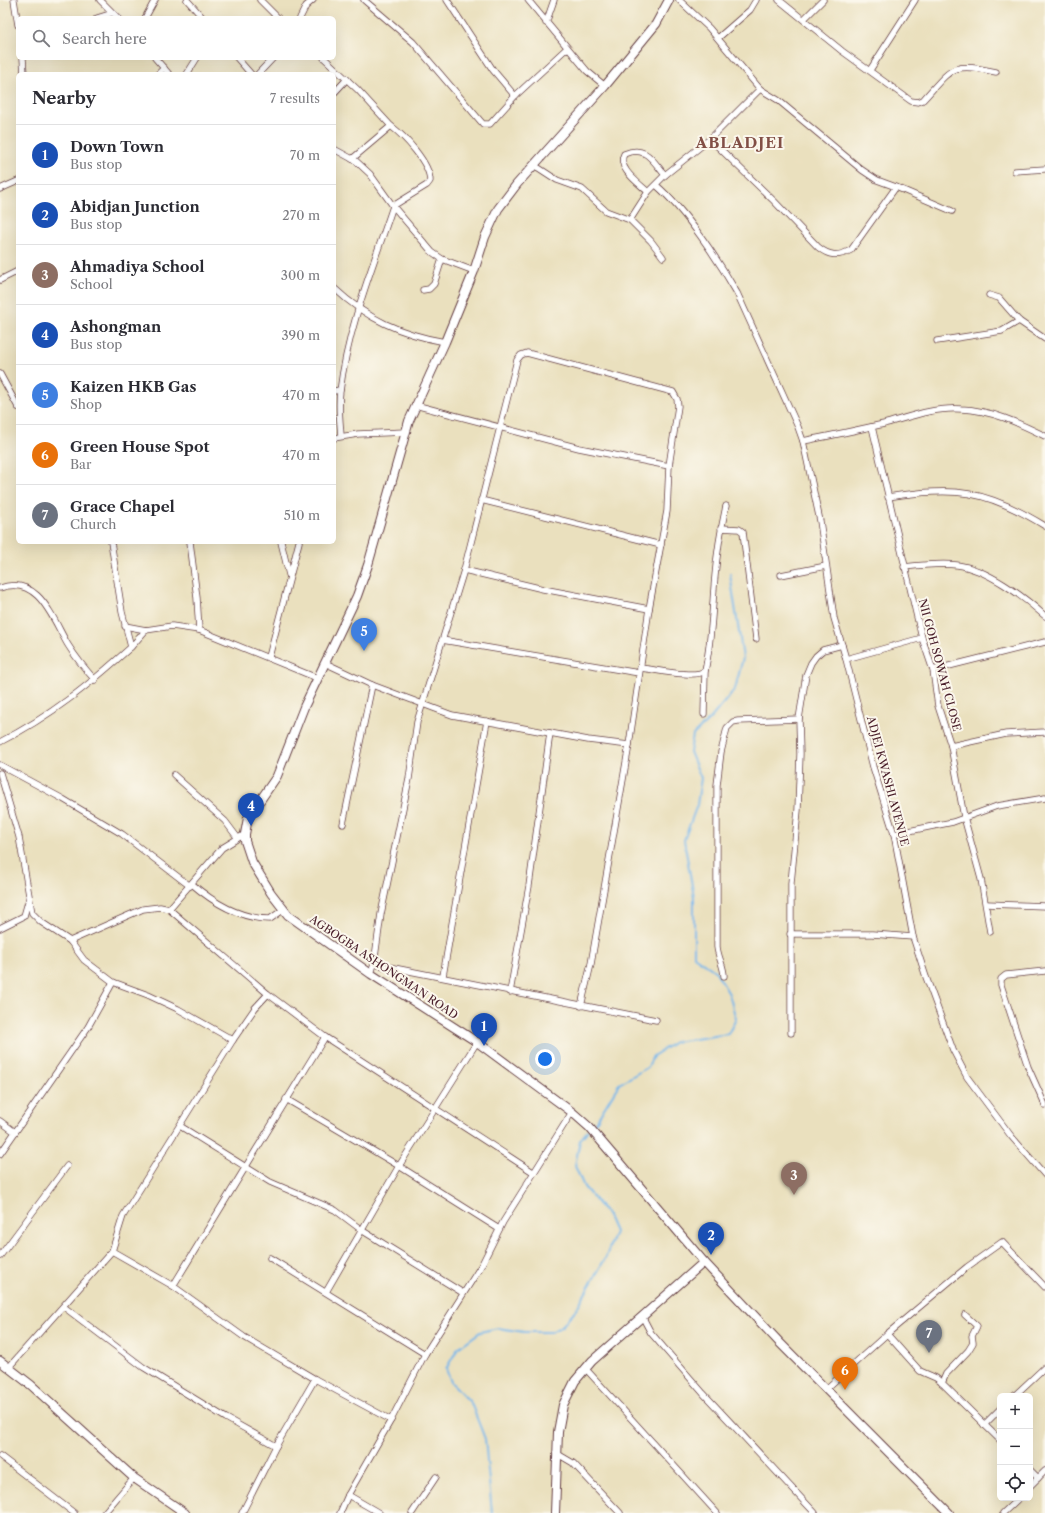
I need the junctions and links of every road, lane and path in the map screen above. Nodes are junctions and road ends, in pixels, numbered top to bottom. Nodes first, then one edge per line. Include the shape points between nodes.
1 (14, 0) edge
2 (100, 0) edge
3 (155, 0) edge
4 (187, 0) edge
5 (260, 0) edge
6 (313, 0) edge
7 (364, 0) edge
8 (447, 0) edge
9 (528, 0) edge
10 (554, 0) edge
11 (669, 0) edge
12 (679, 0) edge
13 (756, 0) edge
14 (779, 0) edge
15 (823, 0) edge
16 (914, 0) edge
17 (114, 13) junction
18 (17, 16) edge
19 (104, 16) edge
20 (116, 16) edge
21 (146, 16) edge
22 (201, 16) edge
23 (276, 16) edge
24 (301, 16) edge
25 (804, 19) junction
26 (546, 23) junction
27 (718, 38) junction
28 (567, 48) junction
29 (23, 60) edge
30 (157, 60) edge
31 (196, 60) edge
32 (239, 60) edge
33 (271, 60) edge
34 (326, 60) edge
35 (164, 68) junction
36 (870, 70) junction
37 (24, 72) edge
38 (160, 72) edge
39 (167, 72) edge
40 (188, 72) edge
41 (249, 72) edge
42 (260, 72) edge
43 (996, 72) dead end
44 (347, 79) junction
45 (605, 86) junction
46 (760, 89) junction
47 (336, 91) edge
48 (515, 96) junction
49 (391, 126) junction
50 (710, 139) junction
51 (336, 150) edge
52 (352, 159) junction
53 (534, 165) junction
54 (1045, 169) edge
55 (1015, 171) dead end
56 (665, 175) junction
57 (16, 182) edge
58 (656, 185) junction
59 (896, 187) junction
60 (0, 189) edge
61 (648, 192) junction
62 (393, 206) junction
63 (952, 211) dead end
64 (630, 220) junction
65 (663, 258) dead end
66 (442, 259) junction
67 (474, 271) junction
68 (16, 272) edge
69 (0, 280) edge
70 (336, 290) edge
71 (423, 290) dead end
72 (989, 295) dead end
73 (358, 308) junction
74 (1019, 321) junction
75 (1045, 339) edge
76 (937, 341) dead end
77 (445, 342) junction
78 (0, 374) edge
79 (337, 391) edge
80 (16, 403) edge
81 (415, 405) junction
82 (872, 427) junction
83 (500, 428) junction
84 (405, 432) junction
85 (341, 436) junction
86 (1045, 436) edge
87 (336, 437) edge
88 (803, 441) junction
89 (669, 466) junction
90 (888, 497) junction
91 (481, 500) junction
92 (726, 506) dead end
93 (1045, 526) edge
94 (721, 528) junction
95 (111, 544) edge
96 (190, 544) edge
97 (281, 544) edge
98 (298, 544) edge
99 (661, 545) junction
100 (826, 566) junction
101 (904, 567) junction
102 (464, 570) junction
103 (782, 575) dead end
104 (289, 577) junction
105 (0, 588) edge
106 (649, 608) junction
107 (1045, 616) edge
108 (124, 626) junction
109 (146, 630) junction
110 (199, 630) junction
111 (922, 638) junction
112 (442, 640) junction
113 (756, 640) dead end
114 (1045, 642) edge
115 (842, 645) junction
116 (131, 647) junction
117 (269, 657) junction
118 (846, 659) junction
119 (325, 663) junction
120 (639, 670) junction
121 (933, 670) junction
122 (705, 671) junction
123 (317, 678) junction
124 (95, 680) junction
125 (372, 686) junction
126 (422, 704) junction
127 (704, 714) dead end
128 (799, 719) junction
129 (487, 721) junction
130 (1045, 732) edge
131 (550, 733) junction
132 (0, 742) edge
133 (629, 745) junction
134 (952, 746) junction
135 (0, 765) edge
136 (0, 773) edge
137 (174, 775) dead end
138 (1045, 798) edge
139 (964, 817) junction
140 (343, 824) dead end
141 (894, 834) junction
142 (241, 836) junction
143 (191, 885) junction
144 (29, 901) junction
145 (986, 904) junction
146 (1045, 906) edge
147 (169, 909) junction
148 (284, 910) junction
149 (0, 928) edge
150 (990, 932) dead end
151 (790, 934) junction
152 (914, 937) junction
153 (70, 941) junction
154 (374, 964) junction
155 (1045, 970) edge
156 (371, 974) junction
157 (443, 976) junction
158 (724, 976) dead end
159 (113, 982) junction
160 (510, 992) junction
161 (268, 994) junction
162 (581, 1006) junction
163 (656, 1020) dead end
164 (791, 1033) dead end
165 (325, 1037) junction
166 (233, 1040) junction
167 (477, 1042) junction
168 (286, 1099) junction
169 (1045, 1105) edge
170 (435, 1108) junction
171 (572, 1112) junction
172 (0, 1121) edge
173 (180, 1126) junction
174 (15, 1132) junction
175 (0, 1154) edge
176 (67, 1166) dead end
177 (399, 1166) junction
178 (246, 1168) junction
179 (533, 1172) junction
180 (1045, 1175) edge
181 (499, 1228) junction
182 (363, 1231) junction
183 (112, 1252) junction
184 (0, 1256) edge
185 (270, 1258) dead end
186 (704, 1262) junction
187 (173, 1286) junction
188 (1045, 1287) edge
189 (326, 1292) junction
190 (463, 1293) junction
191 (64, 1307) junction
192 (966, 1315) dead end
193 (642, 1316) junction
194 (887, 1334) junction
195 (425, 1354) junction
196 (0, 1361) edge
197 (9, 1367) junction
198 (1045, 1367) edge
199 (585, 1368) junction
200 (315, 1379) junction
201 (942, 1383) junction
202 (826, 1390) junction
203 (1017, 1393) edge
204 (997, 1413) edge
205 (391, 1420) junction
206 (984, 1425) junction
207 (997, 1437) edge
208 (276, 1446) junction
209 (556, 1453) junction
210 (0, 1456) edge
211 (1045, 1470) edge
212 (1033, 1473) edge
213 (436, 1477) dead end
214 (134, 1478) junction
215 (1038, 1478) junction
216 (1033, 1483) edge
217 (348, 1495) junction
218 (1015, 1501) edge
219 (811, 1508) junction
220 (74, 1513) edge
221 (104, 1513) edge
222 (185, 1513) edge
223 (242, 1513) edge
224 (340, 1513) edge
225 (379, 1513) edge
226 (412, 1513) edge
227 (554, 1513) edge
228 (620, 1513) edge
229 (717, 1513) edge
230 (805, 1513) edge
231 (815, 1513) edge
232 (949, 1513) edge
233 (1003, 1513) edge

1 - 18 street
2 - 17 street
3 - 21 street
4 - 22 street
5 - 23 street
6 - 24 street
7 - 48 street via 413,42 483,124 490,124
8 - 48 street via 493,70
9 - 26 street
10 - 26 street
11 - 45 street via 656,24
12 - 27 street
13 - 27 street via 750,10
14 - 25 street
15 - 25 street
16 - 36 street
17 - 19 street
17 - 20 street
25 - 36 street via 842,51
26 - 28 street
27 - 46 street
28 - 45 street via 587,71
28 - 48 street
29 - 37 street
30 - 35 street
31 - 40 street
32 - 41 street
33 - 42 street
34 - 44 street
35 - 38 street
35 - 39 street
36 - 43 street via 911,101 918,102 954,69 961,66
44 - 47 street
44 - 49 street
45 - 53 street
46 - 50 street
46 - 59 street via 778,100 862,170 877,180
49 - 52 street
49 - 62 street via 403,135 430,176 427,185
50 - 56 street
50 - 59 street via 818,247 834,256 843,255 851,250
51 - 52 street
52 - 62 street via 370,174
53 - 64 street via 557,180 582,189 606,212
53 - 67 street via 498,209 485,236
54 - 55 street
56 - 58 street
56 - 61 street via 650,156 634,150 624,154 624,167
57 - 60 street
58 - 61 street
58 - 88 street, ADJEI KWASHI AVENUE via 691,225 728,277
59 - 63 street
61 - 64 street
62 - 66 street via 432,252
62 - 73 street
64 - 65 street via 651,241
66 - 67 street
66 - 71 street via 434,284
67 - 77 street
68 - 69 street
70 - 73 street
72 - 74 street via 999,298
73 - 77 street via 401,332
73 - 79 street
74 - 75 street
74 - 76 street via 1002,331
77 - 81 street
78 - 80 street
79 - 85 street
81 - 83 street
81 - 84 street
82 - 86 street via 940,409 960,408 1002,417
82 - 88 street
82 - 90 street, NII GOH SOWAH CLOSE
83 - 89 street via 579,448
83 - 89 street via 517,360 527,353 673,392 678,399 678,406
83 - 91 street
84 - 85 street
84 - 119 street via 368,565 357,596
85 - 87 street
88 - 100 street, ADJEI KWASHI AVENUE via 820,522
89 - 99 street via 667,511
90 - 93 street via 914,493 966,492 995,499
90 - 101 street, NII GOH SOWAH CLOSE
91 - 99 street
91 - 102 street
92 - 94 street
94 - 113 street via 739,529 742,532
94 - 122 street via 711,638
95 - 108 street
96 - 110 street
97 - 104 street
98 - 104 street
99 - 106 street
100 - 103 street
100 - 115 street, ADJEI KWASHI AVENUE via 834,618
101 - 107 street via 925,564 959,565 992,577
101 - 111 street, NII GOH SOWAH CLOSE
102 - 106 street via 543,589
102 - 112 street
104 - 117 street
105 - 124 street via 18,586 40,596 76,657
106 - 120 street
108 - 109 street
108 - 116 street
109 - 110 street via 172,626
109 - 116 street
110 - 117 street
111 - 118 street
111 - 121 street, NII GOH SOWAH CLOSE
112 - 120 street
112 - 126 street
114 - 121 street
115 - 118 street, ADJEI KWASHI AVENUE
115 - 128 street via 823,650 811,663 806,675
116 - 124 street
117 - 123 street
118 - 141 street, ADJEI KWASHI AVENUE via 873,767
119 - 123 street
119 - 125 street
120 - 122 street via 690,674
120 - 133 street
121 - 134 street, NII GOH SOWAH CLOSE via 938,706
122 - 127 street
123 - 142 street via 277,776 248,818
124 - 132 street via 54,711
125 - 126 street
125 - 140 street
126 - 129 street via 452,715
126 - 154 street via 381,914
128 - 151 street via 800,762
128 - 158 street via 738,721 727,728 717,785 717,947
129 - 131 street
129 - 157 street
130 - 134 street via 1006,734
131 - 133 street
131 - 160 street via 529,886
133 - 162 street via 591,964
134 - 139 street, NII GOH SOWAH CLOSE
135 - 143 street via 122,834
136 - 144 street via 23,858
137 - 142 street
138 - 139 street via 997,806
139 - 141 street via 953,822
139 - 145 street, NII GOH SOWAH CLOSE
141 - 152 street, ADJEI KWASHI AVENUE
142 - 143 street via 222,848
142 - 148 street, AGBOGBA ASHONGMAN ROAD via 264,882
143 - 147 street
143 - 148 street via 236,912 270,919
144 - 149 street via 24,916
144 - 153 street via 32,913 41,922
145 - 146 street
145 - 150 street, NII GOH SOWAH CLOSE
147 - 153 street via 143,909
147 - 161 street
148 - 156 street, AGBOGBA ASHONGMAN ROAD
151 - 152 street
151 - 164 street
152 - 180 street, ADJEI KWASHI AVENUE via 953,1050 967,1077 1011,1136
153 - 159 street via 84,960
154 - 156 street
154 - 157 street
155 - 169 street via 1006,975 1001,979 1028,1067
156 - 167 street, AGBOGBA ASHONGMAN ROAD
157 - 160 street
159 - 166 street via 178,1009
159 - 174 street via 88,1027
160 - 162 street
161 - 165 street
161 - 166 street
162 - 163 street
165 - 168 street
165 - 170 street
166 - 173 street
167 - 170 street
167 - 171 street, AGBOGBA ASHONGMAN ROAD
168 - 177 street
168 - 178 street
170 - 177 street
170 - 179 street
171 - 179 street
171 - 186 street, AGBOGBA ASHONGMAN ROAD via 606,1146
172 - 174 street
173 - 178 street
173 - 183 street via 123,1216
174 - 175 street
176 - 184 street
177 - 181 street
177 - 182 street
178 - 182 street via 270,1182 335,1210
178 - 187 street
179 - 181 street
181 - 190 street via 481,1266
182 - 189 street
182 - 190 street
183 - 187 street
183 - 191 street
185 - 189 street
186 - 193 street
186 - 202 street, AGBOGBA ASHONGMAN ROAD
187 - 200 street via 244,1337
188 - 194 street via 1002,1242 981,1255
189 - 195 street via 354,1312
190 - 195 street
191 - 197 street
191 - 208 street via 143,1367
192 - 201 street via 977,1326 972,1336 973,1343 946,1374
193 - 199 street
193 - 219 street via 651,1333 703,1393
194 - 201 street via 920,1371
194 - 202 street
195 - 205 street
196 - 197 street
197 - 214 street
198 - 203 street
199 - 209 street via 570,1388 563,1405
199 - 229 street
200 - 205 street
200 - 208 street
201 - 206 street
202 - 232 street, AGBOGBA ASHONGMAN ROAD
204 - 206 street
205 - 217 street
206 - 207 street
208 - 223 street
209 - 227 street
209 - 228 street via 572,1463
210 - 220 street
211 - 215 street
212 - 215 street
213 - 226 street
214 - 221 street
214 - 222 street
215 - 216 street
217 - 224 street
217 - 225 street
218 - 233 street
219 - 230 street
219 - 231 street

